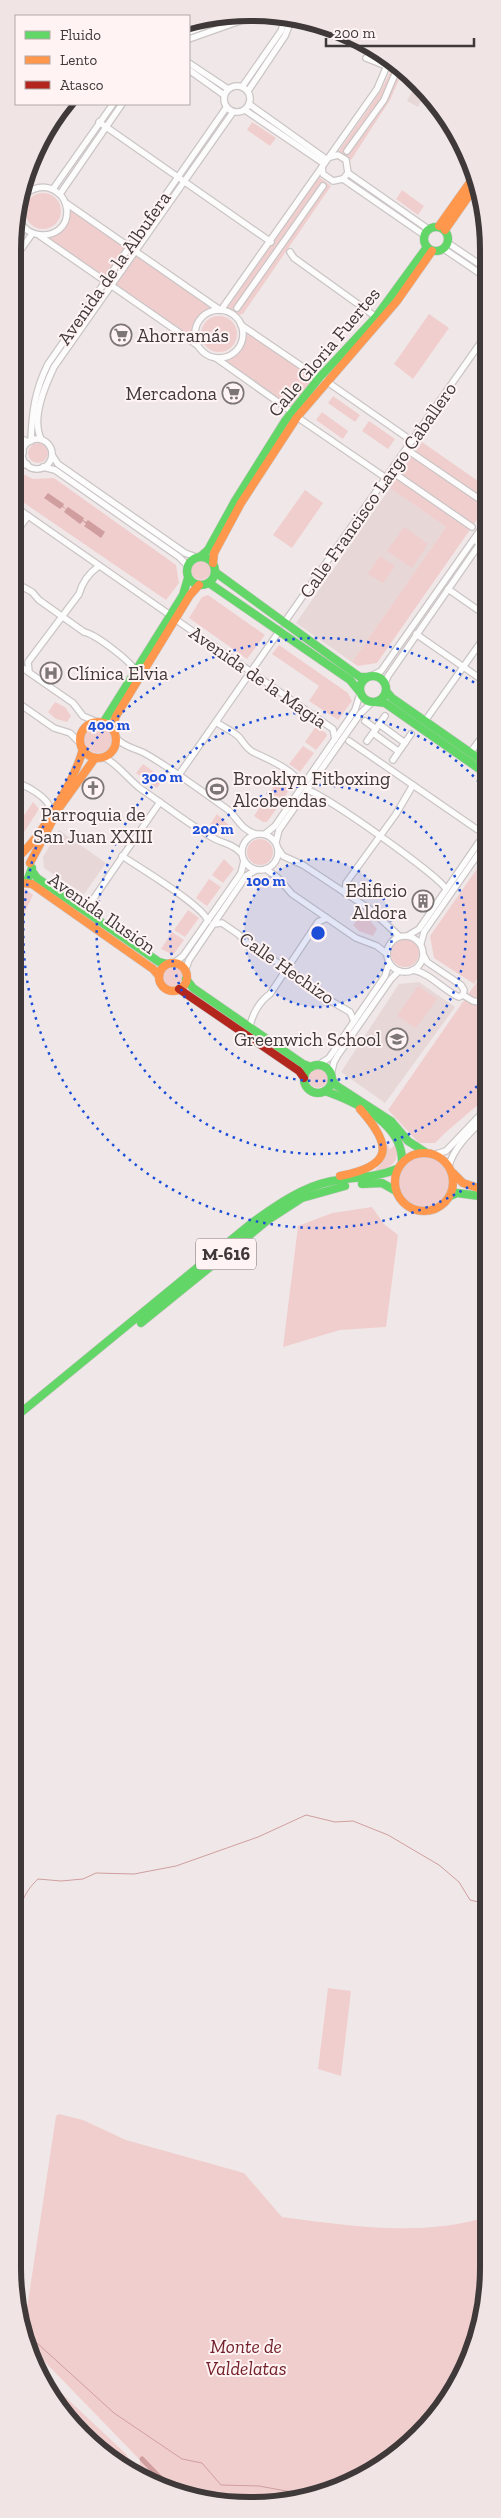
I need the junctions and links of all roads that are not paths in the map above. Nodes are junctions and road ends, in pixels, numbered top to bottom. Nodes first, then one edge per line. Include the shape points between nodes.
1 (237, 22) edge
2 (283, 24) edge
3 (289, 25) edge
4 (204, 26) edge
5 (190, 32) edge
6 (190, 39) edge
7 (366, 58) dead end
8 (381, 62) edge
9 (190, 63) edge
10 (387, 67) edge
11 (190, 71) edge
12 (396, 73) edge
13 (242, 87) junction
14 (228, 89) junction
15 (248, 91) junction
16 (224, 95) junction
17 (249, 104) junction
18 (111, 105) edge
19 (121, 105) edge
20 (226, 108) junction
21 (244, 110) junction
22 (232, 112) junction
23 (100, 122) junction
24 (106, 126) junction
25 (347, 151) dead end
26 (325, 161) junction
27 (348, 173) junction
28 (178, 177) junction
29 (343, 179) junction
30 (184, 181) junction
31 (470, 183) edge
32 (323, 186) dead end
33 (53, 189) junction
34 (29, 191) edge
35 (472, 191) edge
36 (60, 194) junction
37 (66, 203) junction
38 (23, 225) edge
39 (25, 228) junction
40 (442, 228) junction
41 (22, 232) edge
42 (426, 232) junction
43 (32, 234) junction
44 (40, 236) junction
45 (271, 242) junction
46 (446, 246) junction
47 (21, 249) edge
48 (132, 249) junction
49 (429, 249) junction
50 (290, 256) dead end
51 (480, 265) edge
52 (480, 273) edge
53 (106, 281) junction
54 (111, 285) junction
55 (237, 308) dead end
56 (221, 310) junction
57 (376, 314) junction
58 (241, 325) junction
59 (480, 343) edge
60 (197, 345) junction
61 (216, 358) junction
62 (322, 380) junction
63 (295, 415) junction
64 (21, 438) edge
65 (41, 439) junction
66 (30, 441) junction
67 (412, 441) junction
68 (406, 449) junction
69 (23, 452) joint
70 (52, 456) junction
71 (27, 464) junction
72 (21, 465) edge
73 (44, 467) junction
74 (391, 471) junction
75 (386, 478) junction
76 (480, 500) edge
77 (21, 511) edge
78 (28, 516) junction
79 (21, 526) edge
80 (472, 527) dead end
81 (480, 530) edge
82 (474, 539) junction
83 (480, 543) joint
84 (199, 557) junction
85 (213, 563) junction
86 (99, 566) junction
87 (187, 566) junction
88 (215, 572) junction
89 (188, 578) junction
90 (209, 582) junction
91 (199, 585) junction
92 (21, 586) edge
93 (448, 589) junction
94 (480, 611) edge
95 (63, 616) junction
96 (173, 617) junction
97 (282, 626) junction
98 (416, 634) junction
99 (480, 643) edge
100 (21, 667) edge
101 (463, 667) junction
102 (28, 672) junction
103 (136, 672) junction
104 (251, 672) junction
105 (369, 676) junction
106 (480, 679) edge
107 (386, 687) junction
108 (360, 693) junction
109 (374, 702) junction
110 (21, 705) edge
111 (385, 716) dead end
112 (365, 721) dead end
113 (425, 721) junction
114 (100, 722) junction
115 (216, 722) junction
116 (112, 728) junction
117 (332, 729) junction
118 (346, 729) junction
119 (376, 729) junction
120 (411, 734) dead end
121 (116, 738) junction
122 (480, 740) edge
123 (338, 741) junction
124 (349, 741) junction
125 (367, 742) dead end
126 (404, 742) junction
127 (82, 746) junction
128 (398, 751) junction
129 (470, 754) junction
130 (99, 757) junction
131 (392, 760) dead end
132 (480, 760) edge
133 (480, 769) edge
134 (178, 776) junction
135 (21, 784) edge
136 (413, 785) junction
137 (305, 788) junction
138 (160, 802) junction
139 (51, 810) junction
140 (478, 830) joint
141 (256, 834) junction
142 (265, 834) junction
143 (380, 837) junction
144 (480, 840) joint
145 (276, 842) junction
146 (278, 850) junction
147 (480, 852) edge
148 (21, 853) edge
149 (241, 853) junction
150 (122, 856) junction
151 (21, 860) edge
152 (244, 861) junction
153 (31, 867) junction
154 (256, 870) junction
155 (266, 870) junction
156 (23, 883) joint
157 (446, 889) junction
158 (345, 894) junction
159 (85, 911) junction
160 (327, 918) junction
161 (211, 923) junction
162 (398, 936) junction
163 (409, 936) junction
164 (421, 944) junction
165 (387, 954) junction
166 (424, 956) junction
167 (389, 963) junction
168 (171, 964) junction
169 (287, 970) junction
170 (413, 970) junction
171 (399, 971) junction
172 (186, 975) junction
173 (159, 976) junction
174 (179, 989) junction
175 (463, 995) junction
176 (480, 1002) edge
177 (354, 1022) junction
178 (250, 1026) junction
179 (314, 1066) junction
180 (332, 1077) junction
181 (304, 1078) junction
182 (325, 1091) junction
183 (360, 1109) junction
184 (480, 1115) edge
185 (480, 1123) edge
186 (425, 1152) junction
187 (436, 1154) junction
188 (400, 1166) junction
189 (451, 1170) junction
190 (480, 1188) edge
191 (306, 1189) junction
192 (396, 1191) junction
193 (450, 1196) junction
194 (480, 1196) edge
195 (21, 1412) edge
196 (21, 1421) edge

1 - 6 street
2 - 13 street
3 - 15 street
4 - 5 street
7 - 8 street
9 - 14 street
10 - 26 street via 377,88
11 - 16 street
12 - 25 street via 384,100
13 - 14 street
13 - 15 street
14 - 16 street
15 - 17 street
16 - 20 street
17 - 21 street
17 - 26 street
18 - 23 street
19 - 24 street
20 - 22 street
20 - 28 street, Avenida de la Albufera
21 - 22 street
21 - 26 street
22 - 30 street, Avenida de la Albufera
23 - 24 street
23 - 33 street
24 - 28 street
24 - 36 street
26 - 27 street via 338,156 346,160
26 - 29 street via 328,179
26 - 45 street
27 - 29 street
27 - 42 street
28 - 30 street
28 - 48 street, Avenida de la Albufera
29 - 42 street
30 - 45 street
30 - 48 street, Avenida de la Albufera
31 - 40 main road
32 - 55 street
33 - 34 street
33 - 36 street
35 - 40 main road
36 - 37 street
37 - 44 street via 66,219 62,226 56,232
37 - 48 street
38 - 39 street
39 - 41 street
39 - 43 street
40 - 42 main road
40 - 46 main road via 449,236
42 - 49 main road
43 - 44 street
43 - 47 street
44 - 53 street
45 - 56 street
46 - 49 main road
46 - 51 street
46 - 52 street
48 - 53 street, Avenida de la Albufera
48 - 54 street, Avenida de la Albufera
48 - 56 street
49 - 57 main road, Calle Gloria Fuertes
49 - 62 main road, Calle Gloria Fuertes via 387,314
50 - 57 street
53 - 54 street
53 - 66 street, Avenida de la Albufera via 40,379 33,404
54 - 60 street
54 - 65 street, Avenida de la Albufera via 46,383 38,421
56 - 58 street via 232,314
56 - 60 street via 206,313 197,324
57 - 62 main road, Calle Gloria Fuertes
58 - 61 street via 242,339 238,348 230,355
58 - 62 street
59 - 67 street, Calle Francisco Largo Caballero
60 - 61 street via 205,354
61 - 63 street
62 - 63 main road, Calle Gloria Fuertes
62 - 67 street
63 - 75 street
63 - 84 main road, Calle Gloria Fuertes via 252,471 208,550
63 - 85 main road, Calle Gloria Fuertes via 241,502 214,553
64 - 66 street
65 - 66 street
65 - 70 street via 51,447
66 - 69 street
67 - 68 street, Calle Francisco Largo Caballero
68 - 74 street, Calle Francisco Largo Caballero
68 - 76 street
69 - 71 street
70 - 73 street
70 - 84 street via 58,464 185,553
71 - 72 street
71 - 73 street via 35,468
73 - 87 street via 55,470 179,557
74 - 75 street, Calle Francisco Largo Caballero
74 - 80 street
75 - 97 street, Calle Francisco Largo Caballero
77 - 78 street, Avenida de la Magia
78 - 79 street
78 - 86 street, Avenida de la Magia
81 - 82 street
82 - 83 street
82 - 105 street via 381,671
83 - 93 street
84 - 85 main road
84 - 87 main road
85 - 88 main road
86 - 95 street via 86,579
86 - 96 street, Avenida de la Magia
87 - 89 main road
88 - 90 main road
88 - 97 main road
89 - 91 main road
89 - 96 main road
90 - 91 main road
90 - 97 main road
91 - 96 main road
92 - 95 street
93 - 94 street
93 - 98 street
95 - 102 street via 28,662
95 - 103 street via 103,641
96 - 103 main road
96 - 104 street, Avenida de la Magia
96 - 116 main road
97 - 104 street, Calle Francisco Largo Caballero
97 - 105 main road via 360,677
97 - 108 main road via 355,684
98 - 101 street
98 - 107 street
99 - 101 street
100 - 102 street
101 - 106 street
101 - 113 street
102 - 114 street via 73,703 82,716
103 - 114 main road
104 - 115 street, Calle Francisco Largo Caballero
104 - 117 street, Avenida de la Magia
105 - 107 main road via 379,677
105 - 108 main road via 360,686
107 - 109 main road via 385,696
107 - 113 main road via 392,698
108 - 109 main road
108 - 118 street
109 - 118 street via 363,709
109 - 133 main road via 385,703
110 - 127 street via 54,728 70,733
111 - 119 street
112 - 119 street
113 - 129 main road
114 - 116 main road
114 - 127 main road via 84,729
115 - 134 street, Calle Francisco Largo Caballero
115 - 137 street via 239,738 243,745 298,778
116 - 121 main road
117 - 118 street
117 - 123 street, Avenida de la Magia
118 - 123 street
118 - 124 street
119 - 125 street
119 - 126 street
119 - 128 street
120 - 126 street
121 - 130 main road via 110,753
121 - 134 street via 121,744 146,754
122 - 129 street
123 - 124 street
123 - 137 street
124 - 136 street
126 - 128 street
127 - 130 main road
127 - 139 main road via 80,763
128 - 131 street
129 - 132 main road
130 - 138 street via 110,759 125,776
130 - 153 main road via 86,767 33,853
134 - 141 street via 228,810 244,829
135 - 139 street via 47,802
136 - 140 street
136 - 143 street
137 - 142 street
137 - 143 street via 339,806
137 - 145 street
138 - 149 street
138 - 150 street
139 - 148 main road via 27,849
140 - 144 street
141 - 142 street
141 - 149 street via 244,841
142 - 145 street
143 - 157 street via 421,864 442,881
143 - 158 street via 346,883
144 - 157 street
145 - 146 street
146 - 155 street via 277,859
146 - 158 street
147 - 164 street via 424,932
149 - 152 street
150 - 159 street
150 - 161 street, Calle Hechizo via 168,886 205,914
151 - 153 main road, Avenida Ilusión
152 - 154 street
152 - 161 street via 241,873
153 - 156 main road via 29,878
153 - 159 main road, Avenida Ilusión via 37,878
154 - 155 street
154 - 161 street via 246,876
155 - 160 street via 292,894
156 - 173 main road, Avenida Ilusión via 32,884
157 - 163 street via 419,929
158 - 162 street via 371,910
159 - 168 main road, Avenida Ilusión via 156,960
160 - 165 street
160 - 169 street via 318,922
161 - 168 street via 183,956
161 - 169 street, Calle Hechizo via 222,923 256,951
161 - 172 street via 189,960
162 - 163 street
162 - 165 street via 390,943
163 - 164 street
164 - 166 street
165 - 167 street
166 - 170 street
166 - 175 street via 427,962 461,985
167 - 171 street
167 - 177 street via 385,975
168 - 172 main road via 181,966
168 - 173 main road via 162,969
169 - 177 street, Calle Hechizo via 312,990 350,1012
169 - 178 street via 252,1017
170 - 171 street
170 - 175 street via 451,993
171 - 180 street via 338,1055
172 - 174 main road
172 - 178 main road via 194,988
173 - 174 main road via 167,989
174 - 181 main road via 299,1071
175 - 176 street
177 - 179 street via 329,1058
178 - 179 main road via 304,1064
179 - 180 main road via 326,1067
179 - 181 main road
180 - 182 main road
180 - 186 main road via 337,1086 391,1121 408,1141
181 - 182 main road via 309,1089 317,1093
182 - 183 main road via 338,1094
183 - 188 main road via 395,1136 402,1150
183 - 191 main road via 380,1135 383,1151 377,1164 371,1169 319,1181
184 - 187 street via 446,1151
185 - 189 street via 451,1157
186 - 187 main road
186 - 188 main road, M-616 via 416,1153
187 - 189 main road
188 - 191 main road, M-616 via 385,1175 332,1181
188 - 192 main road via 394,1184
189 - 190 main road via 457,1180
189 - 193 main road via 454,1184
191 - 195 main road, M-616 via 280,1202 253,1222
192 - 193 main road, M-616 via 408,1207 427,1212 436,1209
192 - 196 main road, M-616 via 382,1183 357,1184 302,1198 268,1220
193 - 194 main road via 457,1193

